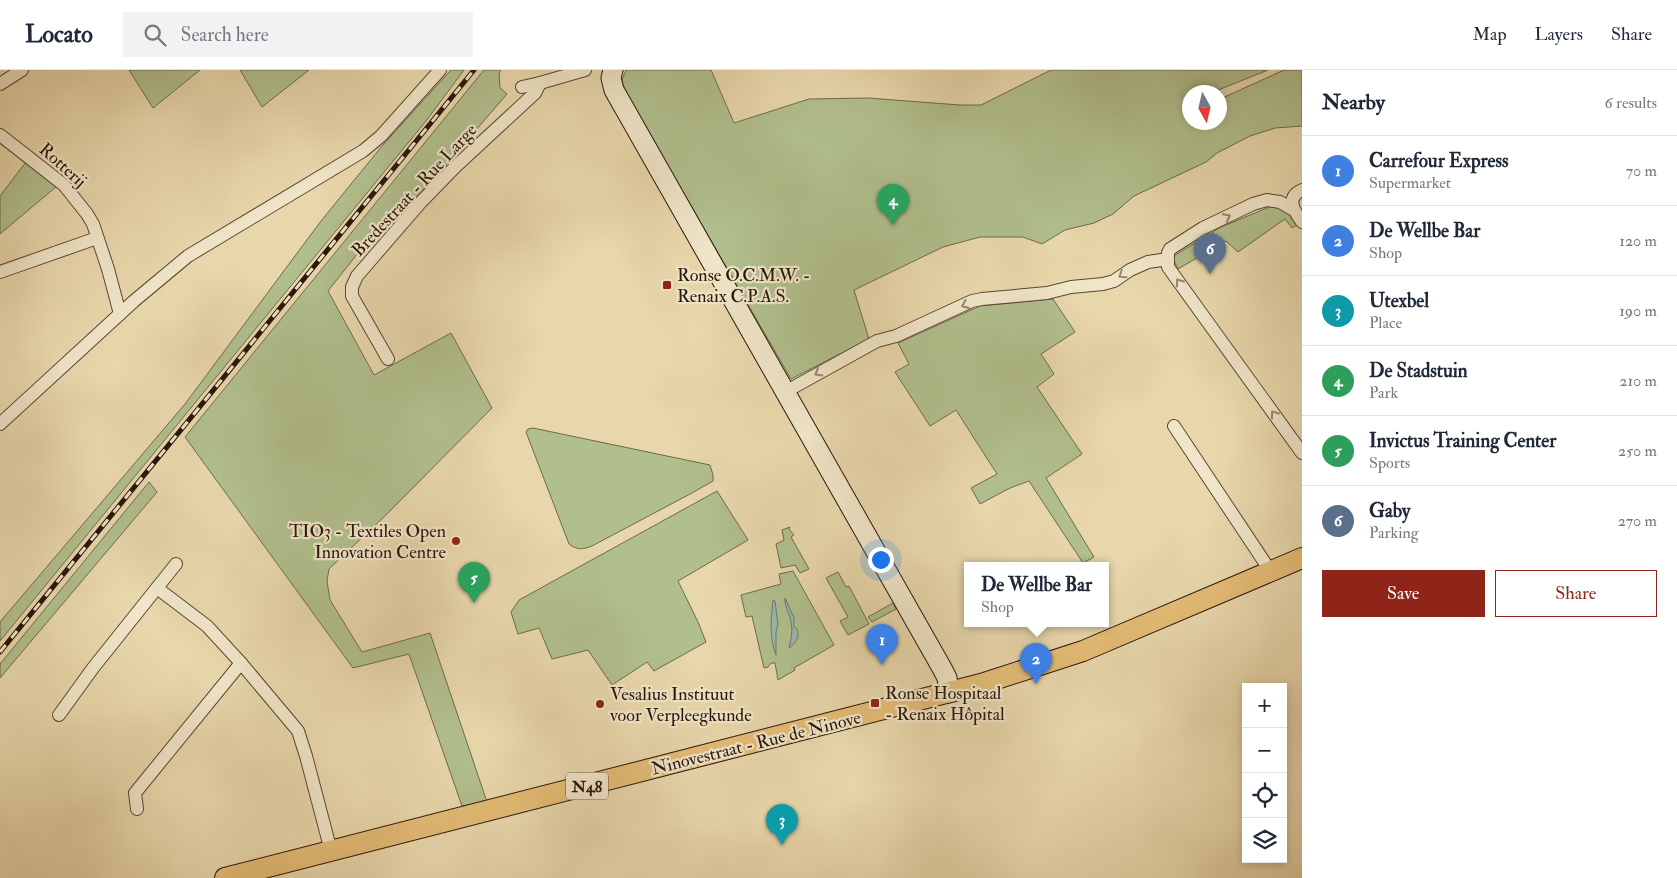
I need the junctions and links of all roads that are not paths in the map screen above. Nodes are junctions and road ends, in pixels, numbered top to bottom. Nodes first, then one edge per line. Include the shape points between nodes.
1 (22, 70) edge
2 (440, 70) edge
3 (586, 70) edge
4 (611, 70) edge
5 (540, 83) junction
6 (0, 84) edge
7 (522, 86) dead end
8 (0, 135) edge
9 (1302, 190) edge
10 (1292, 207) junction
11 (1302, 222) edge
12 (97, 238) junction
13 (1168, 263) junction
14 (0, 272) edge
15 (120, 314) junction
16 (388, 359) dead end
17 (785, 392) junction
18 (0, 424) edge
19 (1174, 426) dead end
20 (1302, 453) edge
21 (1302, 558) edge
22 (176, 564) dead end
23 (1271, 572) junction
24 (157, 588) junction
25 (241, 663) junction
26 (949, 692) junction
27 (59, 715) dead end
28 (136, 809) dead end
29 (331, 851) junction
30 (225, 878) edge

1 - 6 street
2 - 15 street via 381,136 363,151 188,256
3 - 5 street
4 - 17 street via 614,90
5 - 7 street
5 - 16 street, Bredestraat - Rue Large via 535,93 454,167 357,276 352,296
8 - 12 street, Rotterij via 64,185 88,214
9 - 10 street via 1291,200
10 - 11 street
13 -> 10 street via 1170,249 1203,228 1254,204 1267,200
12 - 14 street
12 - 15 street, Rotterij
13 -> 17 street via 1148,262 1103,284 972,301 867,346
20 -> 13 street
15 - 18 street
17 - 26 street via 943,670
19 - 23 street
21 - 23 main road, Ninovestraat - Rue de Ninove / N48
22 - 24 street
23 - 26 main road, Ninovestraat - Rue de Ninove / N48 via 1083,651
24 - 25 street via 207,626
24 - 27 street
25 - 28 street via 135,793
25 - 29 street via 298,731
26 - 29 main road, Ninovestraat - Rue de Ninove / N48
29 - 30 main road, Ninovestraat - Rue de Ninove / N48

